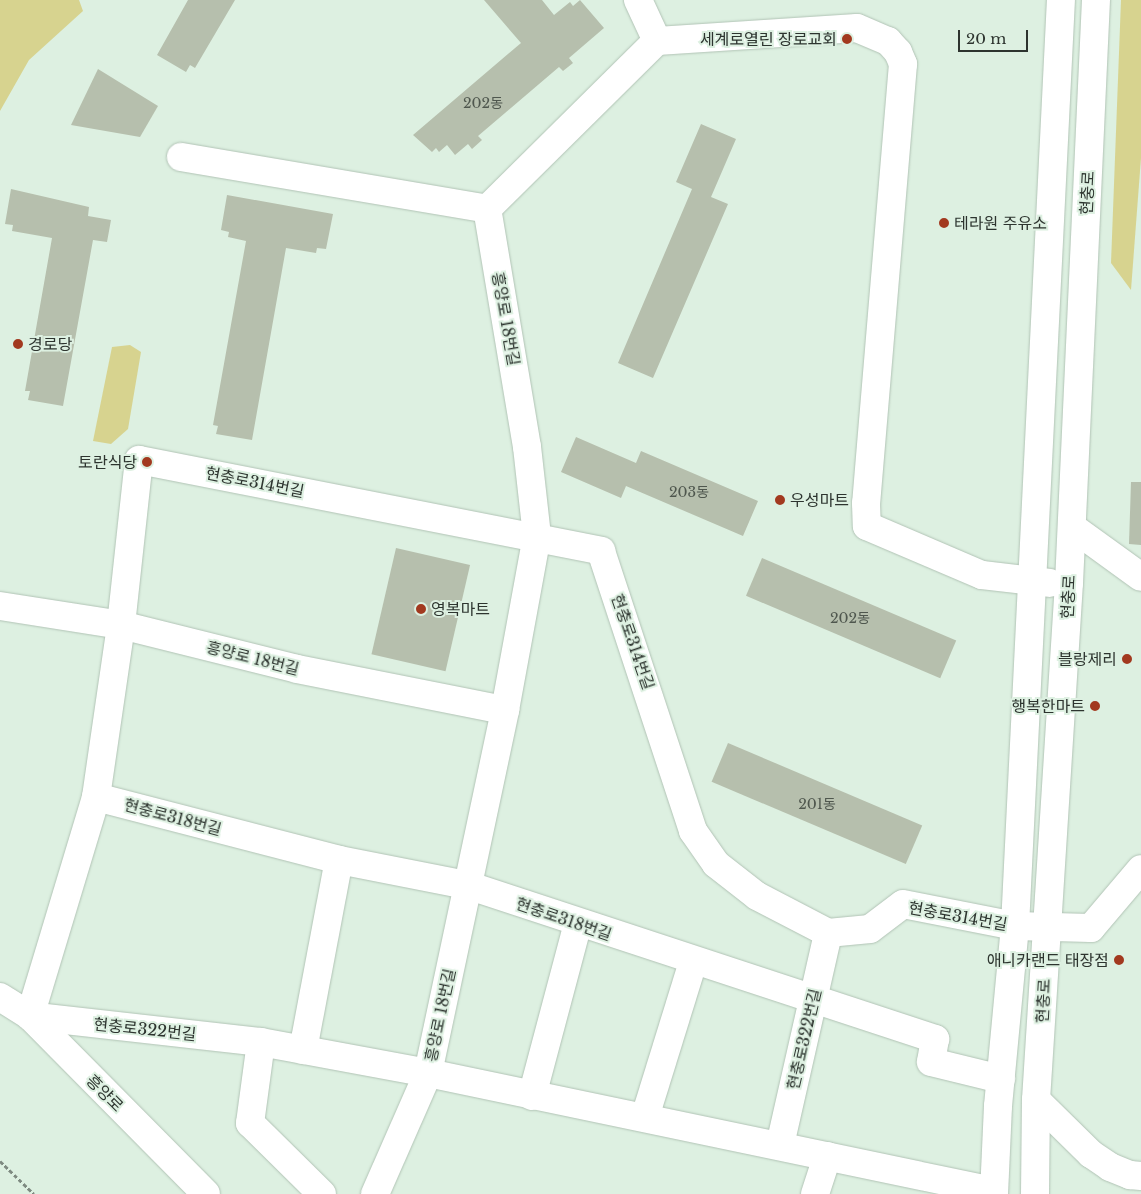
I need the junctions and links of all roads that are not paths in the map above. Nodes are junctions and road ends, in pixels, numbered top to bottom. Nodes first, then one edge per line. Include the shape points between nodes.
1 (638, 0) edge
2 (1061, 0) edge
3 (1096, 0) edge
4 (657, 41) junction
5 (181, 157) dead end
6 (487, 209) junction
7 (1072, 527) junction
8 (537, 536) junction
9 (1141, 577) edge
10 (1031, 582) junction
11 (1069, 584) junction
12 (0, 606) edge
13 (121, 625) junction
14 (505, 710) junction
15 (96, 797) junction
16 (339, 860) junction
17 (1141, 869) edge
18 (467, 886) junction
19 (578, 924) junction
20 (1015, 926) junction
21 (1047, 929) junction
22 (828, 933) junction
23 (693, 962) junction
24 (0, 997) edge
25 (812, 1000) junction
26 (30, 1016) junction
27 (261, 1042) junction
28 (303, 1050) junction
29 (428, 1073) junction
30 (1002, 1078) junction
31 (532, 1096) junction
32 (1036, 1100) junction
33 (645, 1117) junction
34 (780, 1145) junction
35 (827, 1156) junction
36 (1141, 1176) edge
37 (993, 1193) edge
38 (206, 1194) edge
39 (322, 1194) edge
40 (375, 1194) edge
41 (815, 1194) edge
42 (1035, 1194) edge

1 - 4 street
2 - 10 street, 현충로
3 - 7 street, 현충로
4 - 6 street
4 - 10 street via 857,28 888,41 898,52 903,64 867,526 982,575
5 - 6 street
6 - 8 street, 흥양로 18번길 via 527,448
7 - 9 street
7 - 11 street, 현충로
8 - 13 street, 현충로314번길 via 139,460
8 - 14 street, 흥양로 18번길
8 - 22 street, 현충로314번길 via 601,551 693,831 716,864 758,896
10 - 11 street
10 - 20 street, 현충로
11 - 21 street, 현충로
12 - 13 street, 흥양로 18번길
13 - 14 street, 흥양로 18번길 via 297,669
13 - 15 street
14 - 18 street, 흥양로 18번길
15 - 16 street, 현충로318번길
15 - 26 street
16 - 18 street, 현충로318번길
16 - 28 street
17 - 21 street, 현충로314번길 via 1091,928
18 - 19 street, 현충로318번길
18 - 29 street, 흥양로 18번길
19 - 23 street, 현충로318번길
19 - 31 street
20 - 21 street, 현충로314번길
20 - 22 street, 현충로314번길 via 904,904 870,929
20 - 30 street, 현충로
21 - 32 street, 현충로
22 - 25 street, 현충로322번길
23 - 25 street, 현충로318번길
23 - 33 street
24 - 26 street, 흥양로
25 - 30 street, 현충로318번길 via 935,1039 931,1062
25 - 34 street, 현충로322번길
26 - 27 street, 현충로322번길
26 - 38 street, 흥양로
27 - 28 street, 현충로322번길
27 - 39 street via 250,1123
28 - 29 street, 현충로322번길
29 - 31 street, 현충로322번길
29 - 40 street, 흥양로 18번길
30 - 37 street, 현충로
31 - 33 street, 현충로322번길
32 - 36 street via 1091,1154 1110,1167
32 - 42 street, 현충로
33 - 34 street, 현충로322번길
34 - 35 street, 현충로322번길
35 - 37 street, 현충로322번길
35 - 41 street

